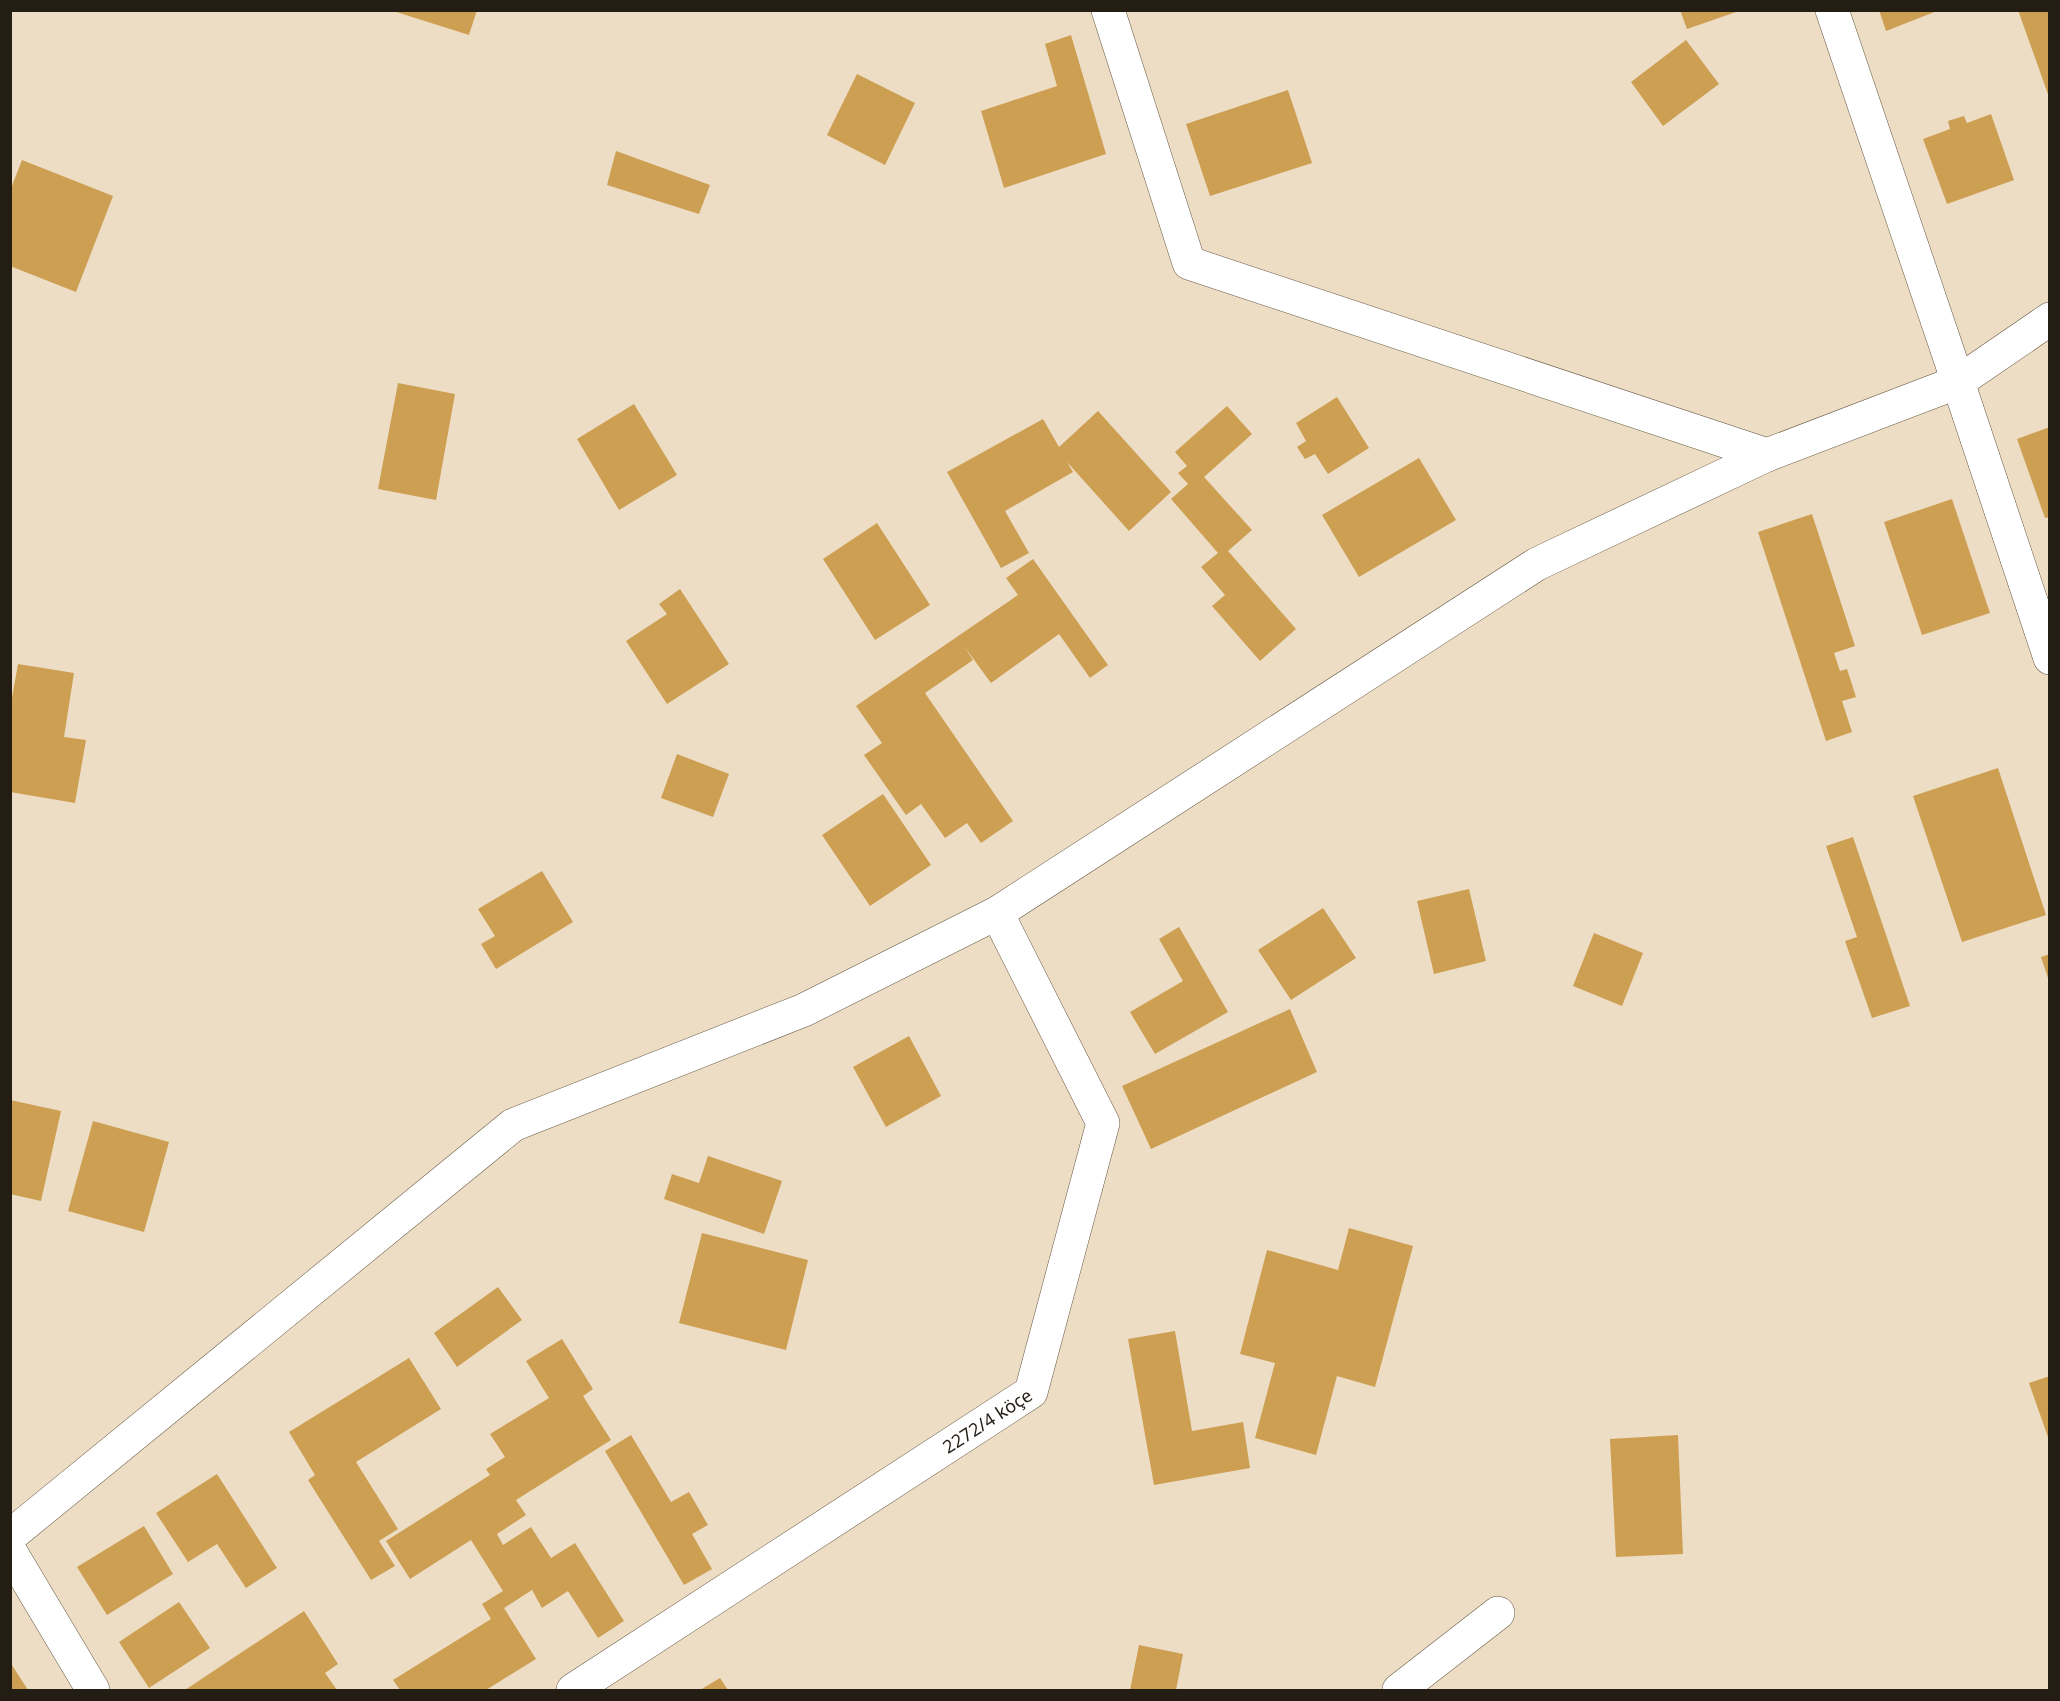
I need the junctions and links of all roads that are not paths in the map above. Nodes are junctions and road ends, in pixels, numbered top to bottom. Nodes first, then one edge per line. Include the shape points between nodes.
1 (1108, 10) edge
2 (1832, 10) edge
3 (2049, 319) edge
4 (1958, 382) junction
5 (1767, 455) junction
6 (2049, 658) edge
7 (997, 913) junction
8 (10, 1536) edge
9 (10, 1551) edge
10 (1498, 1613) dead end
11 (93, 1690) edge
12 (573, 1690) edge
13 (1399, 1690) edge

1 - 5 street via 1189,263
2 - 4 street
3 - 4 street
4 - 5 street
4 - 6 street
5 - 7 street via 1537,564
7 - 8 street via 804,1010 513,1125
7 - 12 street, 2272/4 köçe via 1102,1123 1031,1392
9 - 11 street
10 - 13 street

